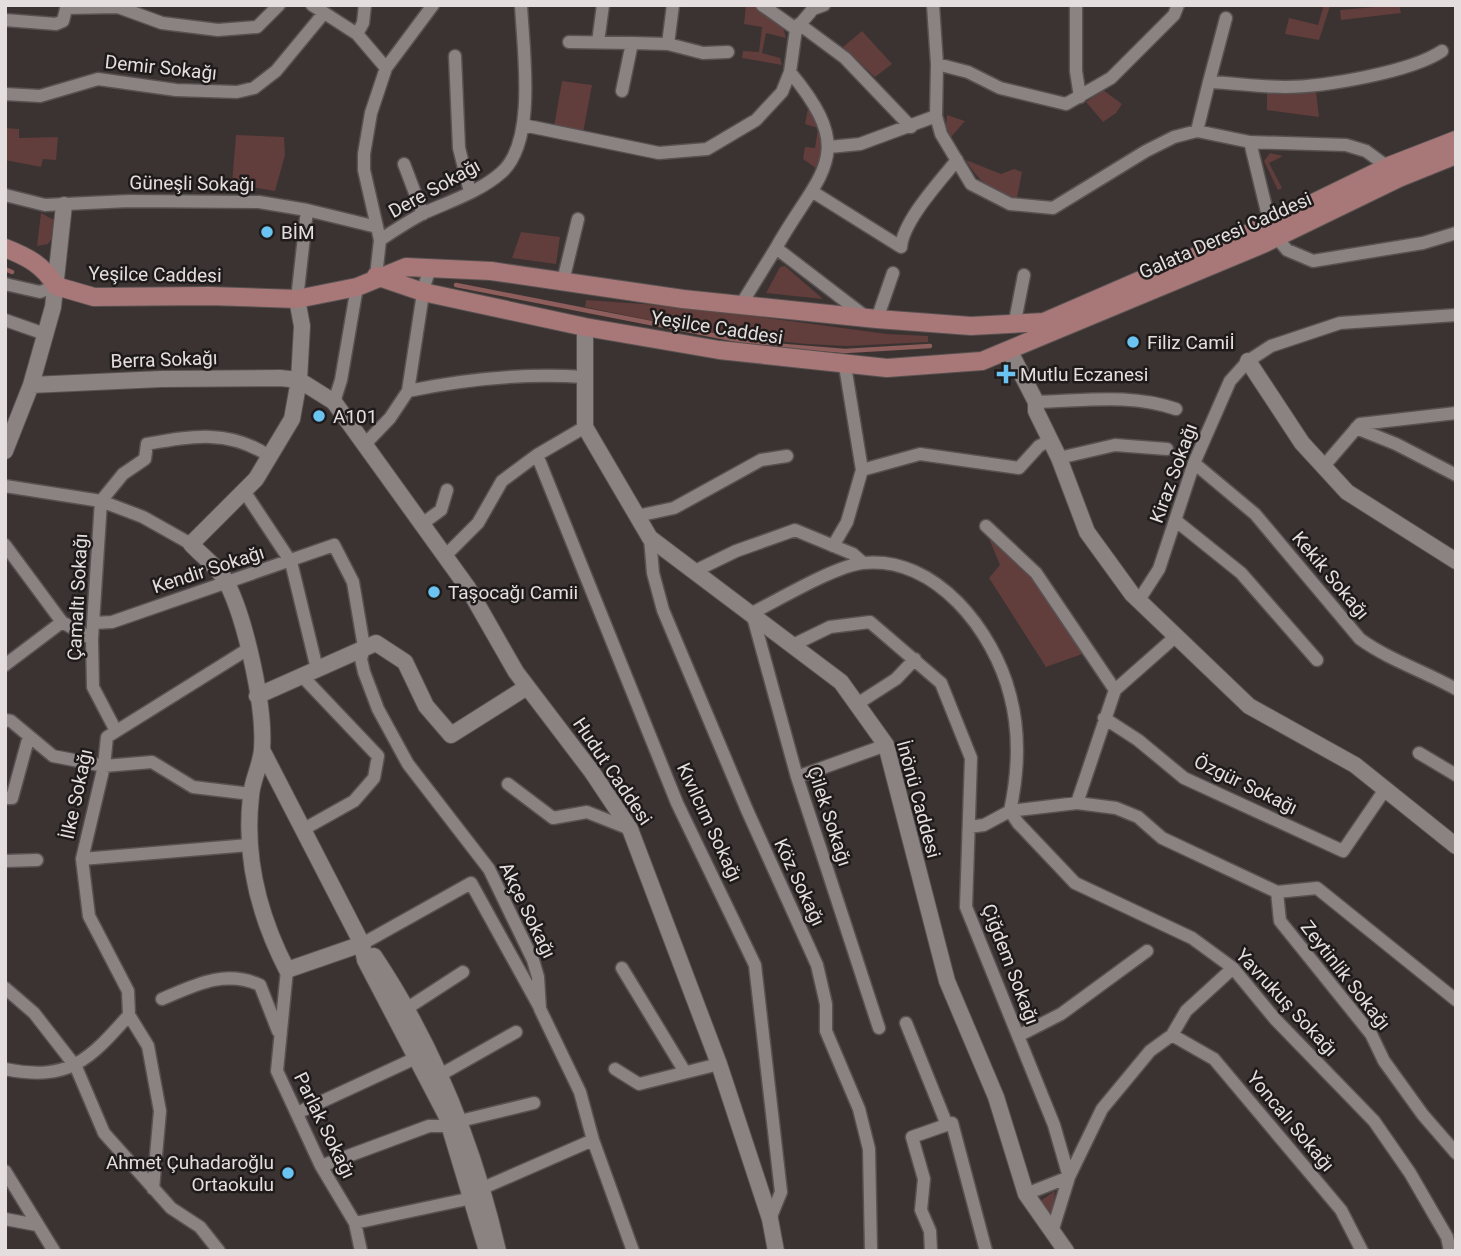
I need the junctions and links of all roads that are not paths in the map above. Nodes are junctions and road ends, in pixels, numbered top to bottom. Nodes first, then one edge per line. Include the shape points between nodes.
1 (279, 5) edge
2 (312, 5) edge
3 (365, 5) edge
4 (433, 5) edge
5 (521, 5) edge
6 (603, 5) edge
7 (673, 5) edge
8 (762, 5) edge
9 (824, 5) edge
10 (933, 5) edge
11 (1076, 5) edge
12 (1178, 5) edge
13 (67, 7) edge
14 (324, 13) junction
15 (1226, 18) dead end
16 (5, 20) edge
17 (798, 26) junction
18 (357, 34) junction
19 (569, 41) dead end
20 (598, 42) junction
21 (632, 43) junction
22 (668, 44) junction
23 (1442, 51) dead end
24 (728, 52) dead end
25 (455, 56) dead end
26 (937, 64) junction
27 (386, 68) junction
28 (790, 72) junction
29 (1209, 82) junction
30 (622, 91) dead end
31 (5, 94) edge
32 (1080, 97) junction
33 (936, 116) junction
34 (523, 125) junction
35 (911, 127) junction
36 (1197, 131) junction
37 (1456, 140) edge
38 (1250, 142) junction
39 (829, 147) junction
40 (1456, 155) edge
41 (957, 160) junction
42 (404, 164) dead end
43 (1394, 172) junction
44 (470, 192) junction
45 (813, 192) junction
46 (5, 195) edge
47 (64, 205) junction
48 (307, 210) junction
49 (423, 214) junction
50 (578, 219) dead end
51 (1274, 231) junction
52 (1456, 233) edge
53 (379, 234) junction
54 (5, 248) edge
55 (776, 248) junction
56 (430, 268) junction
57 (893, 273) dead end
58 (1024, 275) dead end
59 (376, 276) junction
60 (563, 281) junction
61 (5, 284) edge
62 (56, 286) junction
63 (357, 286) junction
64 (423, 292) junction
65 (298, 299) junction
66 (742, 303) junction
67 (1456, 315) edge
68 (872, 318) junction
69 (5, 320) edge
70 (971, 326) junction
71 (1014, 326) junction
72 (585, 327) junction
73 (45, 334) junction
74 (1009, 350) junction
75 (1248, 361) junction
76 (845, 366) junction
77 (584, 377) junction
78 (299, 380) junction
79 (31, 385) junction
80 (408, 391) junction
81 (334, 402) junction
82 (1036, 402) junction
83 (1176, 410) dead end
84 (1456, 412) edge
85 (11, 420) edge
86 (585, 426) junction
87 (1356, 428) junction
88 (1051, 440) junction
89 (364, 445) junction
90 (1167, 449) dead end
91 (5, 451) edge
92 (537, 455) junction
93 (269, 456) junction
94 (787, 456) dead end
95 (1064, 456) junction
96 (1194, 463) junction
97 (1323, 467) junction
98 (862, 470) junction
99 (1456, 475) edge
100 (5, 486) edge
101 (447, 490) dead end
102 (244, 491) junction
103 (101, 501) junction
104 (637, 516) junction
105 (1175, 520) junction
106 (422, 524) junction
107 (986, 526) dead end
108 (650, 538) junction
109 (191, 544) junction
110 (5, 545) edge
111 (334, 545) joint
112 (833, 546) junction
113 (444, 556) junction
114 (1456, 561) edge
115 (291, 562) junction
116 (862, 562) junction
117 (695, 571) junction
118 (226, 582) junction
119 (1141, 597) junction
120 (752, 613) junction
121 (61, 622) junction
122 (93, 623) junction
123 (1175, 637) junction
124 (92, 639) junction
125 (795, 645) junction
126 (364, 647) junction
127 (248, 649) junction
128 (915, 659) junction
129 (1317, 660) dead end
130 (5, 665) edge
131 (309, 672) junction
132 (527, 687) junction
133 (1456, 689) edge
134 (1115, 690) junction
135 (257, 696) junction
136 (857, 704) junction
137 (1104, 718) junction
138 (5, 720) edge
139 (116, 732) junction
140 (29, 736) junction
141 (886, 745) junction
142 (262, 750) junction
143 (1419, 753) dead end
144 (104, 766) junction
145 (1456, 775) edge
146 (797, 777) junction
147 (508, 784) dead end
148 (281, 786) junction
149 (1386, 788) junction
150 (251, 794) junction
151 (5, 798) edge
152 (1077, 803) junction
153 (1010, 811) junction
154 (969, 827) junction
155 (304, 829) junction
156 (630, 829) junction
157 (1456, 844) edge
158 (249, 845) junction
159 (82, 859) junction
160 (37, 860) dead end
161 (5, 862) edge
162 (1277, 892) junction
163 (362, 944) junction
164 (1147, 951) dead end
165 (622, 968) dead end
166 (1233, 968) junction
167 (287, 970) junction
168 (463, 972) dead end
169 (5, 988) edge
170 (162, 999) dead end
171 (1456, 999) edge
172 (406, 1009) junction
173 (540, 1009) junction
174 (129, 1015) junction
175 (906, 1023) dead end
176 (878, 1028) dead end
177 (516, 1032) dead end
178 (280, 1035) junction
179 (1172, 1035) junction
180 (1018, 1036) junction
181 (418, 1057) junction
182 (719, 1064) junction
183 (76, 1067) junction
184 (5, 1069) edge
185 (615, 1069) dead end
186 (685, 1072) junction
187 (440, 1075) junction
188 (534, 1103) dead end
189 (297, 1113) junction
190 (455, 1123) junction
191 (949, 1124) junction
192 (593, 1140) junction
193 (1456, 1153) edge
194 (321, 1166) junction
195 (5, 1171) edge
196 (1069, 1177) junction
197 (153, 1189) junction
198 (478, 1193) junction
199 (1026, 1194) junction
200 (5, 1219) edge
201 (770, 1219) junction
202 (355, 1223) junction
203 (37, 1226) junction
204 (1052, 1232) junction
205 (54, 1251) edge
206 (219, 1251) edge
207 (361, 1251) edge
208 (487, 1251) edge
209 (498, 1251) edge
210 (633, 1251) edge
211 (776, 1251) edge
212 (871, 1251) edge
213 (932, 1251) edge
214 (986, 1251) edge
215 (1066, 1251) edge
216 (1362, 1251) edge
217 (1450, 1251) edge

1 - 13 street via 257,27 218,30 162,23 118,7
2 - 14 street
3 - 18 street
4 - 27 street
5 - 34 street, Dere Sokağı
6 - 20 street
7 - 22 street
8 - 17 street
9 - 17 street via 813,9
10 - 26 street
11 - 32 street
12 - 32 street via 1174,15 1111,78
13 - 16 street via 63,21 56,24
14 - 18 street
14 - 31 street, Demir Sokağı via 276,71 254,88 237,92 176,90 98,79 40,96
15 - 29 street
17 - 28 street
17 - 35 street via 845,58
18 - 27 street
19 - 20 street
20 - 21 street
21 - 22 street
21 - 30 street
22 - 24 street via 703,53
23 - 29 street via 1423,62 1316,84 1285,87
25 - 44 street via 459,148
26 - 32 street via 1037,98 1066,104
26 - 33 street
27 - 53 street via 364,154
28 - 34 street via 782,92 756,120 707,149 659,153
28 - 39 street via 814,101
29 - 36 street
33 - 35 street
33 - 41 street
34 - 44 street, Dere Sokağı via 513,159 502,172
35 - 39 street via 860,144
36 - 38 street
36 - 41 street via 1146,151 1053,208 1026,207 991,197 971,184
37 - 43 main road, Galata Deresi Caddesi
38 - 43 street via 1346,145 1366,151
38 - 51 street
39 - 45 street
40 - 43 main road, Galata Deresi Caddesi
41 - 45 street via 921,206 901,238 901,247
42 - 49 street
43 - 51 main road, Galata Deresi Caddesi
44 - 49 street, Dere Sokağı
45 - 55 street
46 - 47 street, Güneşli Sokağı
47 - 48 street, Güneşli Sokağı via 209,200
47 - 62 street
48 - 53 street, Güneşli Sokağı
48 - 65 street
49 - 53 street, Dere Sokağı
50 - 60 street
51 - 52 street via 1287,250 1313,261
51 - 71 main road, Galata Deresi Caddesi via 1044,322
51 - 74 main road, Galata Deresi Caddesi
53 - 59 street
54 - 62 main road via 46,270
55 - 66 street
55 - 68 street
56 - 59 main road, Yeşilce Caddesi via 406,267
56 - 60 main road, Yeşilce Caddesi
56 - 64 street
57 - 68 street
58 - 71 street
59 - 63 main road, Yeşilce Caddesi
59 - 64 main road, Yeşilce Caddesi
60 - 66 main road, Yeşilce Caddesi
61 - 62 street via 40,292
62 - 65 main road, Yeşilce Caddesi via 94,297
62 - 73 street
63 - 65 main road, Yeşilce Caddesi
63 - 81 street
64 - 72 main road, Yeşilce Caddesi
64 - 80 street
65 - 78 street via 302,326
66 - 68 main road, Yeşilce Caddesi
67 - 75 street via 1340,323 1271,346
68 - 70 main road, Yeşilce Caddesi
69 - 73 street
70 - 71 main road, Yeşilce Caddesi
70 - 74 main road, Yeşilce Caddesi via 995,335
72 - 76 main road, Yeşilce Caddesi
72 - 77 street, İnönü Caddesi
73 - 79 street
74 - 76 main road, Yeşilce Caddesi via 982,361 938,366
74 - 82 street
75 - 96 street, Kiraz Sokağı via 1230,381
75 - 97 street
76 - 98 street
77 - 80 street via 461,380
77 - 86 street, İnönü Caddesi
78 - 79 street, Berra Sokağı via 161,379
78 - 81 street, Hudut Caddesi
78 - 93 street via 292,419
79 - 85 street
80 - 89 street
81 - 89 street, Hudut Caddesi
82 - 83 street via 1132,398
82 - 88 street
82 - 95 street via 1045,407
84 - 87 street
85 - 91 street
86 - 92 street
86 - 104 street, İnönü Caddesi
87 - 97 street
87 - 99 street
88 - 95 street
88 - 98 street via 1019,468 920,454
89 - 106 street, Hudut Caddesi
90 - 95 street via 1115,445
92 - 113 street via 502,481 478,523
92 - 201 street, Kıvılcım Sokağı via 677,803 755,965 781,1192
93 - 102 street
93 - 103 street via 251,444 202,435 147,444 145,459 123,474
94 - 104 street via 761,460 674,508
95 - 119 street via 1087,532
96 - 105 street, Kiraz Sokağı
96 - 133 street, Kekik Sokağı via 1255,514 1360,639 1379,653
97 - 114 street via 1347,492
98 - 112 street via 847,522
100 - 103 street
101 - 106 street via 441,510
102 - 109 street
102 - 115 street
103 - 109 street via 143,517
103 - 122 street, Çamaltı Sokağı
104 - 108 street, İnönü Caddesi
105 - 119 street, Kiraz Sokağı via 1159,569
105 - 129 street via 1241,573
106 - 113 street, Hudut Caddesi
107 - 134 street via 1036,573
108 - 117 street, İnönü Caddesi
108 - 212 street, Köz Sokağı via 663,610 817,965 826,1004 826,1031 859,1109 869,1149
109 - 118 street
110 - 121 street
111 - 115 street, Kendir Sokağı
111 - 126 street, Akçe Sokağı via 353,582
112 - 116 street
112 - 117 street via 795,530
113 - 132 street, Hudut Caddesi
115 - 118 street, Kendir Sokağı
115 - 131 street
116 - 120 street
116 - 153 street via 893,564 924,575 972,619 997,658 1011,696 1016,747 1017,778
117 - 120 street, İnönü Caddesi
118 - 122 street, Kendir Sokağı via 112,622
118 - 127 street
119 - 123 street
119 - 157 street via 1255,699 1359,761
120 - 125 street, İnönü Caddesi
120 - 146 street, Çilek Sokağı
121 - 124 street
121 - 130 street
122 - 124 street, Çamaltı Sokağı
123 - 134 street
123 - 149 street via 1249,706 1355,765
124 - 139 street, Çamaltı Sokağı via 93,687
125 - 128 street, Çiğdem Sokağı via 830,628 870,621
125 - 136 street, İnönü Caddesi via 841,682
126 - 131 street
126 - 132 street via 376,643 405,663 426,706 451,734
126 - 173 street, Akçe Sokağı via 364,672 408,764 489,869 533,960
127 - 135 street
127 - 139 street, İlke Sokağı
128 - 136 street via 896,679
128 - 154 street, Çiğdem Sokağı via 941,683 971,758
131 - 135 street
131 - 155 street via 378,756 374,778 354,801
132 - 156 street, Hudut Caddesi
134 - 137 street
135 - 142 street
136 - 141 street, İnönü Caddesi
137 - 149 street, Özgür Sokağı via 1184,778 1343,851
137 - 152 street
138 - 140 street
139 - 144 street, İlke Sokağı via 107,737
140 - 144 street via 53,756
140 - 151 street via 12,798
141 - 146 street
141 - 199 street, İnönü Caddesi via 947,981 996,1097
142 - 148 street
142 - 150 street
143 - 145 street
144 - 150 street via 152,762 193,787
144 - 159 street, İlke Sokağı
146 - 176 street, Çilek Sokağı
147 - 156 street via 553,818 587,812
148 - 150 street
148 - 155 street
149 - 157 street
150 - 158 street
152 - 153 street
152 - 162 street via 1116,808 1138,817 1162,838
153 - 154 street via 984,825
153 - 166 street, Yavrukuş Sokağı via 1075,883 1192,938
154 - 180 street, Çiğdem Sokağı via 966,907
155 - 163 street
156 - 182 street, Hudut Caddesi
158 - 159 street
158 - 167 street via 264,918
159 - 174 street, İlke Sokağı via 89,916 128,991
160 - 161 street
162 - 171 street via 1317,888
162 - 193 street, Zeytinlik Sokağı via 1280,921 1371,1034 1423,1115
163 - 167 street
163 - 172 street via 375,956
163 - 173 street via 471,883
163 - 181 street via 365,960
164 - 180 street via 1061,1014
165 - 186 street
166 - 179 street via 1186,1011
166 - 217 street, Yavrukuş Sokağı via 1275,1019 1374,1121 1410,1173 1447,1237
167 - 178 street, Parlak Sokağı
168 - 172 street
169 - 183 street via 34,1013
170 - 178 street via 211,978 243,977 260,985
172 - 187 street
173 - 192 street, Akçe Sokağı via 580,1092
174 - 183 street
174 - 197 street via 148,1046 160,1111
175 - 191 street
177 - 187 street
178 - 189 street, Parlak Sokağı via 277,1071
179 - 196 street via 1150,1051 1102,1109
179 - 216 street, Yoncalı Sokağı via 1214,1059 1340,1210
180 - 196 street, Çiğdem Sokağı via 1054,1125
181 - 189 street
181 - 190 street
182 - 186 street
182 - 201 street, Hudut Caddesi
183 - 184 street via 51,1073
183 - 197 street via 104,1133
185 - 186 street via 639,1084
187 - 190 street
188 - 190 street
189 - 194 street, Parlak Sokağı
190 - 194 street via 429,1126
190 - 198 street
191 - 213 street via 912,1137 925,1179 921,1210
191 - 214 street
192 - 198 street
192 - 210 street, Akçe Sokağı
194 - 202 street, Parlak Sokağı
195 - 203 street
196 - 199 street
196 - 204 street
197 - 206 street via 200,1227
198 - 202 street
198 - 208 street
198 - 209 street
199 - 204 street, İnönü Caddesi
200 - 203 street
201 - 211 street, Hudut Caddesi
202 - 207 street, Parlak Sokağı
203 - 205 street
204 - 215 street, İnönü Caddesi

